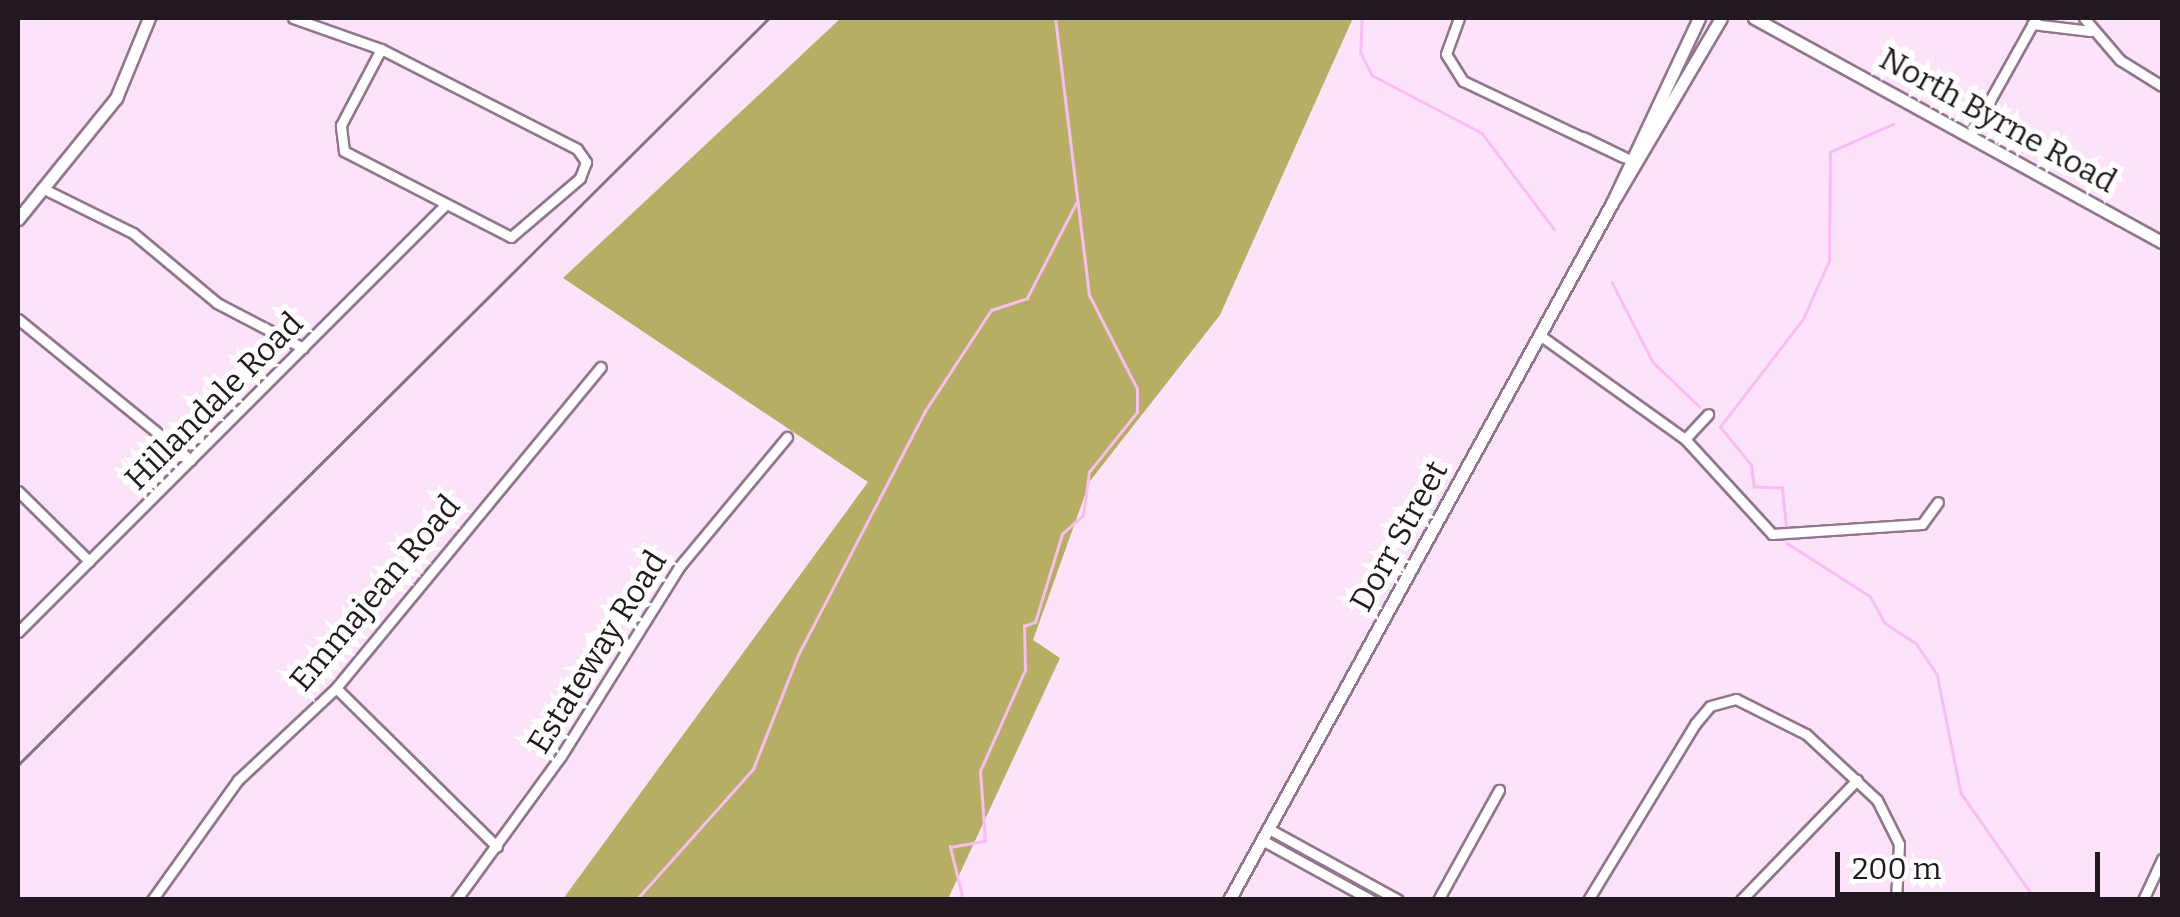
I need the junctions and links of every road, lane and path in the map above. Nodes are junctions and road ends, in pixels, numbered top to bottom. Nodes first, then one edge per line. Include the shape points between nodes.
1 (149, 18) edge
2 (292, 18) edge
3 (1459, 18) edge
4 (1699, 18) edge
5 (1720, 18) edge
6 (1754, 18) edge
7 (2084, 18) edge
8 (2034, 21) edge
9 (2091, 31) junction
10 (380, 49) junction
11 (2162, 86) edge
12 (1970, 136) junction
13 (1626, 158) junction
14 (42, 188) junction
15 (1615, 198) junction
16 (446, 204) junction
17 (18, 219) edge
18 (2162, 242) edge
19 (18, 319) edge
20 (1541, 336) junction
21 (303, 348) junction
22 (601, 366) dead end
23 (1708, 414) dead end
24 (787, 437) dead end
25 (1685, 439) junction
26 (191, 460) junction
27 (18, 491) edge
28 (1938, 502) dead end
29 (90, 561) junction
30 (18, 632) edge
31 (336, 688) junction
32 (1857, 780) junction
33 (1499, 790) dead end
34 (1266, 834) junction
35 (497, 847) junction
36 (2162, 858) edge
37 (152, 900) edge
38 (456, 900) edge
39 (1230, 900) edge
40 (1371, 900) edge
41 (1398, 900) edge
42 (1438, 900) edge
43 (1588, 900) edge
44 (1741, 900) edge
45 (1896, 900) edge
46 (2143, 900) edge

1 - 14 main road via 116,98
2 - 10 street
3 - 13 street via 1446,46 1457,76
4 - 13 main road, Dorr Street
5 - 15 main road, Dorr Street
6 - 12 main road, North Byrne Road
7 - 9 street
8 - 9 street
8 - 12 street
9 - 11 street
10 - 16 street via 341,125 340,145
10 - 16 street via 582,152 580,178 512,236
12 - 18 main road, North Byrne Road
13 - 15 main road, Dorr Street
14 - 17 main road
14 - 21 street via 112,220 230,312
15 - 20 main road, Dorr Street
16 - 21 street, Hillandale Road
19 - 26 street
20 - 25 street
20 - 34 main road, Dorr Street
21 - 26 street, Hillandale Road
22 - 31 street, Emmajean Road
23 - 25 street
24 - 35 street, Estateway Road via 669,581
25 - 28 street via 1772,534 1922,524
26 - 29 street, Hillandale Road
27 - 29 street
29 - 30 street, Hillandale Road
31 - 35 street
31 - 37 street, Emmajean Road via 238,780
32 - 43 street via 1806,734 1755,706 1721,701 1696,724
32 - 44 street
32 - 45 street via 1899,844
33 - 42 street
34 - 39 main road, Dorr Street
34 - 40 street
34 - 41 street
35 - 38 street, Estateway Road
36 - 46 street

